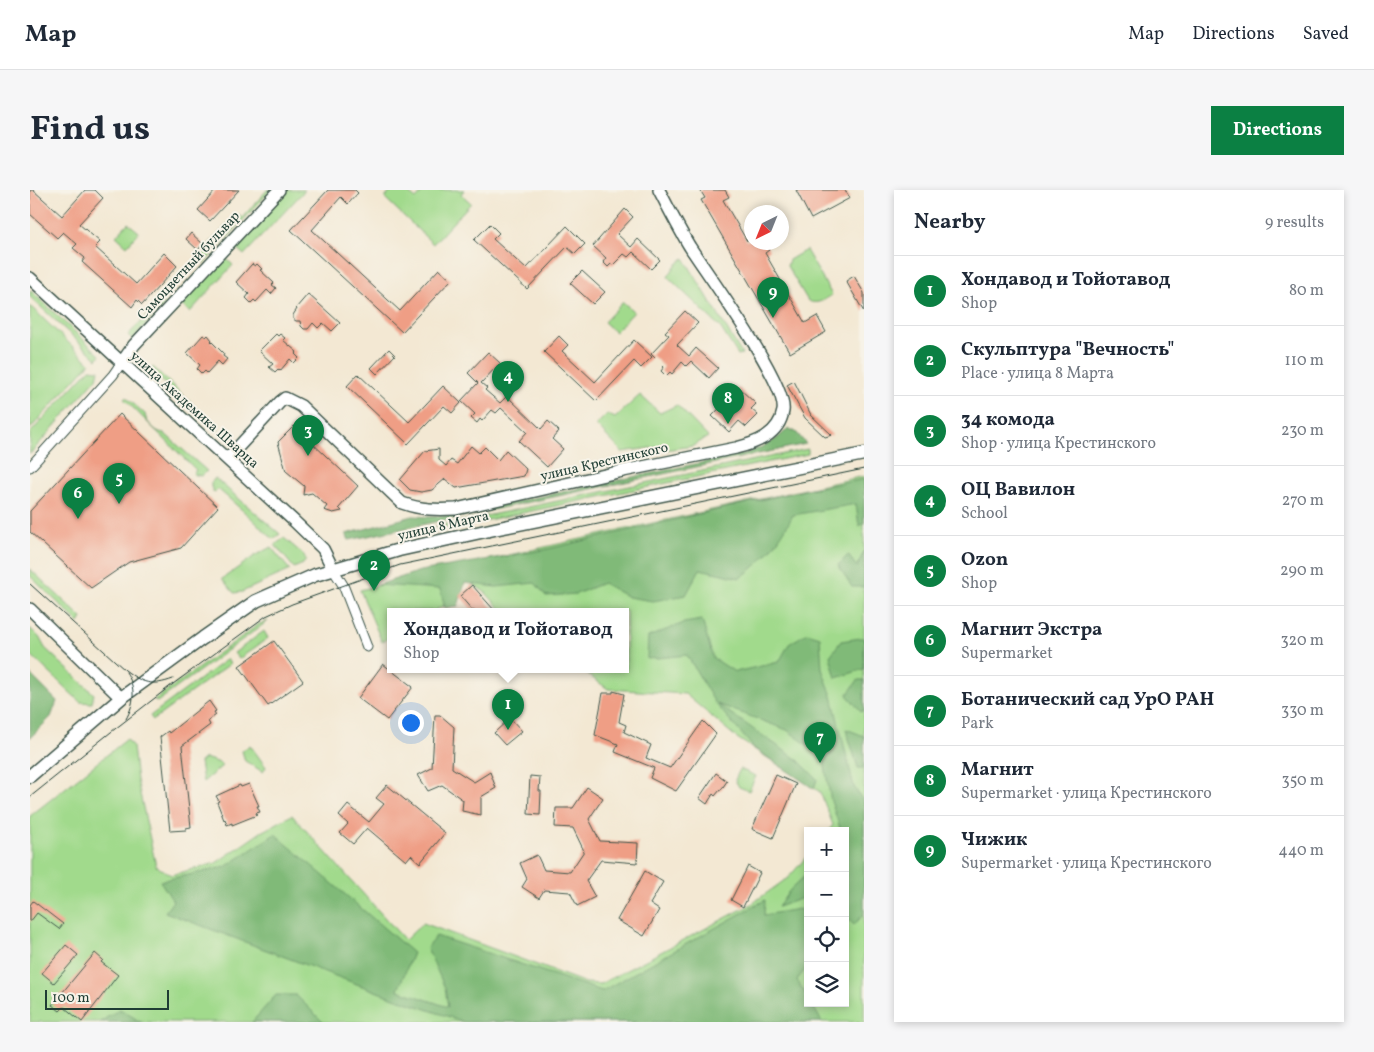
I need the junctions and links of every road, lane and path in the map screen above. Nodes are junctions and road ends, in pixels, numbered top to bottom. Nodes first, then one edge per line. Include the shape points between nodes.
1 (279, 190) edge
2 (659, 190) edge
3 (30, 278) edge
4 (122, 362) junction
5 (864, 454) edge
6 (228, 458) junction
7 (30, 467) edge
8 (333, 569) junction
9 (30, 609) edge
10 (368, 647) dead end
11 (121, 698) junction
12 (30, 776) edge

1 - 4 street, Самоцветный бульвар via 134,345
2 - 6 street, улица Крестинского via 689,246 777,385 784,410 777,427 768,436 736,448 446,510 402,503 301,406 285,398
3 - 4 street, улица Академика Шварца
4 - 6 street, улица Академика Шварца
4 - 7 street
5 - 8 main road, улица 8 Марта via 498,528
6 - 8 street, улица Академика Шварца via 323,549
8 - 10 street via 343,585
8 - 11 main road, улица 8 Марта via 256,601
9 - 11 street
11 - 12 main road, улица 8 Марта

